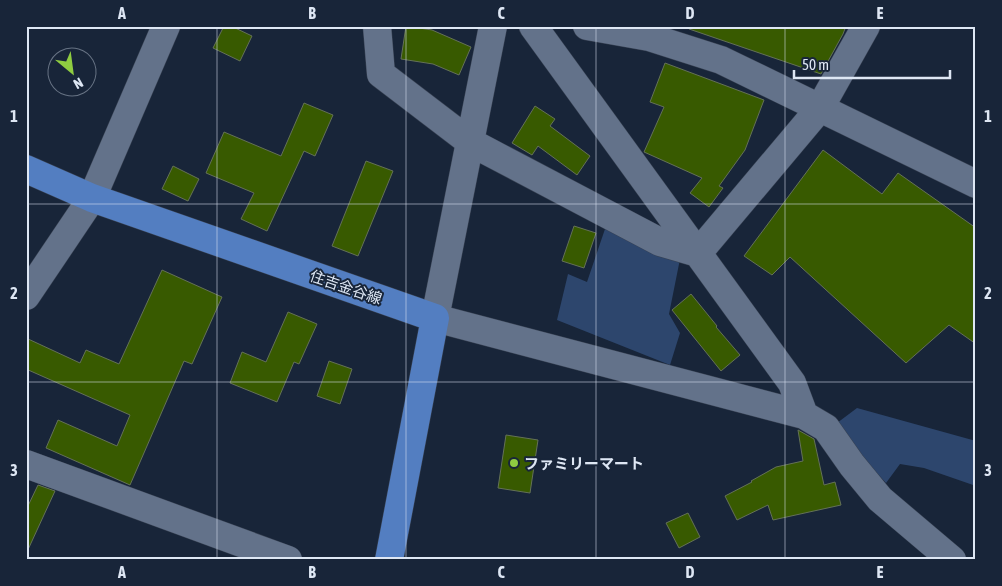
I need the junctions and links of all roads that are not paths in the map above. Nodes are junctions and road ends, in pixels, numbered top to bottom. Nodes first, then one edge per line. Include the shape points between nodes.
1 (166, 26) edge
2 (377, 26) edge
3 (493, 26) edge
4 (533, 26) edge
5 (586, 26) edge
6 (866, 26) edge
7 (820, 108) junction
8 (470, 142) junction
9 (26, 169) edge
10 (976, 184) edge
11 (92, 198) junction
12 (698, 253) junction
13 (26, 296) edge
14 (435, 318) junction
15 (804, 415) junction
16 (26, 464) edge
17 (288, 560) edge
18 (389, 560) edge
19 (952, 560) edge

1 - 11 street
2 - 8 street via 381,74
3 - 8 street
4 - 12 street
5 - 7 street via 649,37 721,60
6 - 7 street
7 - 10 street
7 - 12 street
8 - 12 street via 660,242
8 - 14 street
9 - 11 main road, 住吉金谷線
11 - 13 street
11 - 14 main road, 住吉金谷線
12 - 15 street via 792,383
14 - 15 street
14 - 18 main road
15 - 19 street via 826,428 880,499
16 - 17 street

